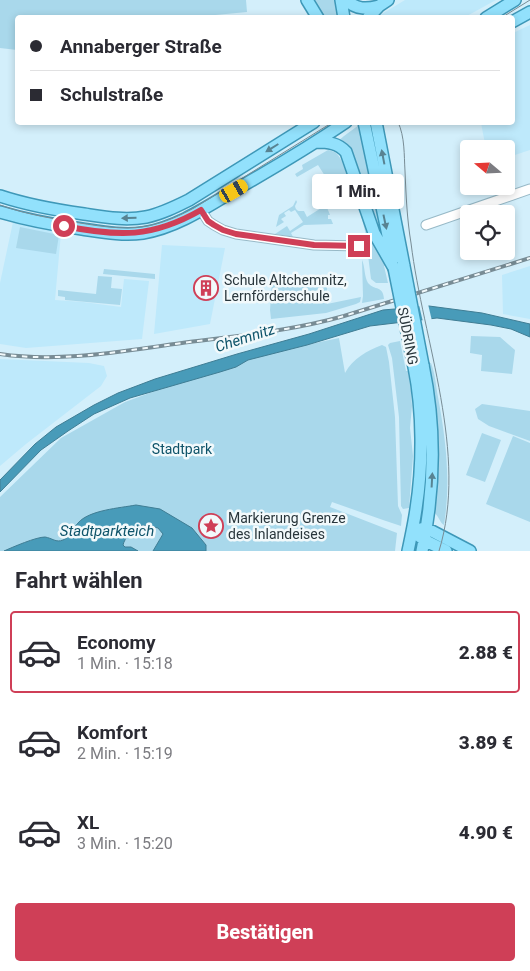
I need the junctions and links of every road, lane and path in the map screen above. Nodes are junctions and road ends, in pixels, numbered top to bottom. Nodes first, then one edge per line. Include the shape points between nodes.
1 (307, 0) edge
2 (341, 0) edge
3 (515, 0) edge
4 (351, 2) edge
5 (384, 3) edge
6 (530, 12) edge
7 (316, 15) edge
8 (344, 15) edge
9 (355, 15) edge
10 (371, 15) edge
11 (491, 15) edge
12 (515, 20) edge
13 (309, 125) edge
14 (342, 125) edge
15 (366, 125) edge
16 (375, 125) edge
17 (373, 138) junction
18 (316, 142) junction
19 (530, 189) edge
20 (0, 196) edge
21 (201, 210) junction
22 (0, 212) edge
23 (426, 224) dead end
24 (359, 246) dead end
25 (399, 267) junction
26 (419, 535) edge
27 (408, 551) edge
28 (446, 551) edge
29 (470, 551) edge

1 - 7 main road
2 - 8 main road
3 - 11 main road
4 - 5 main road via 362,8
4 - 9 main road
5 - 10 main road
6 - 12 main road
13 -> 20 main road via 189,200 145,217 94,216
14 - 18 main road
15 - 17 main road, SÜDRING
16 - 17 main road, SÜDRING
17 - 25 main road, SÜDRING
18 - 21 main road
18 - 25 main road via 333,143 346,152 374,232
19 - 23 street
21 - 22 main road via 161,228 123,234 71,228
21 - 24 street via 208,221 236,234 314,245
25 - 26 main road, SÜDRING, bridge via 418,366 431,413 430,502
26 - 27 main road, SÜDRING
26 - 28 main road
26 - 29 main road

